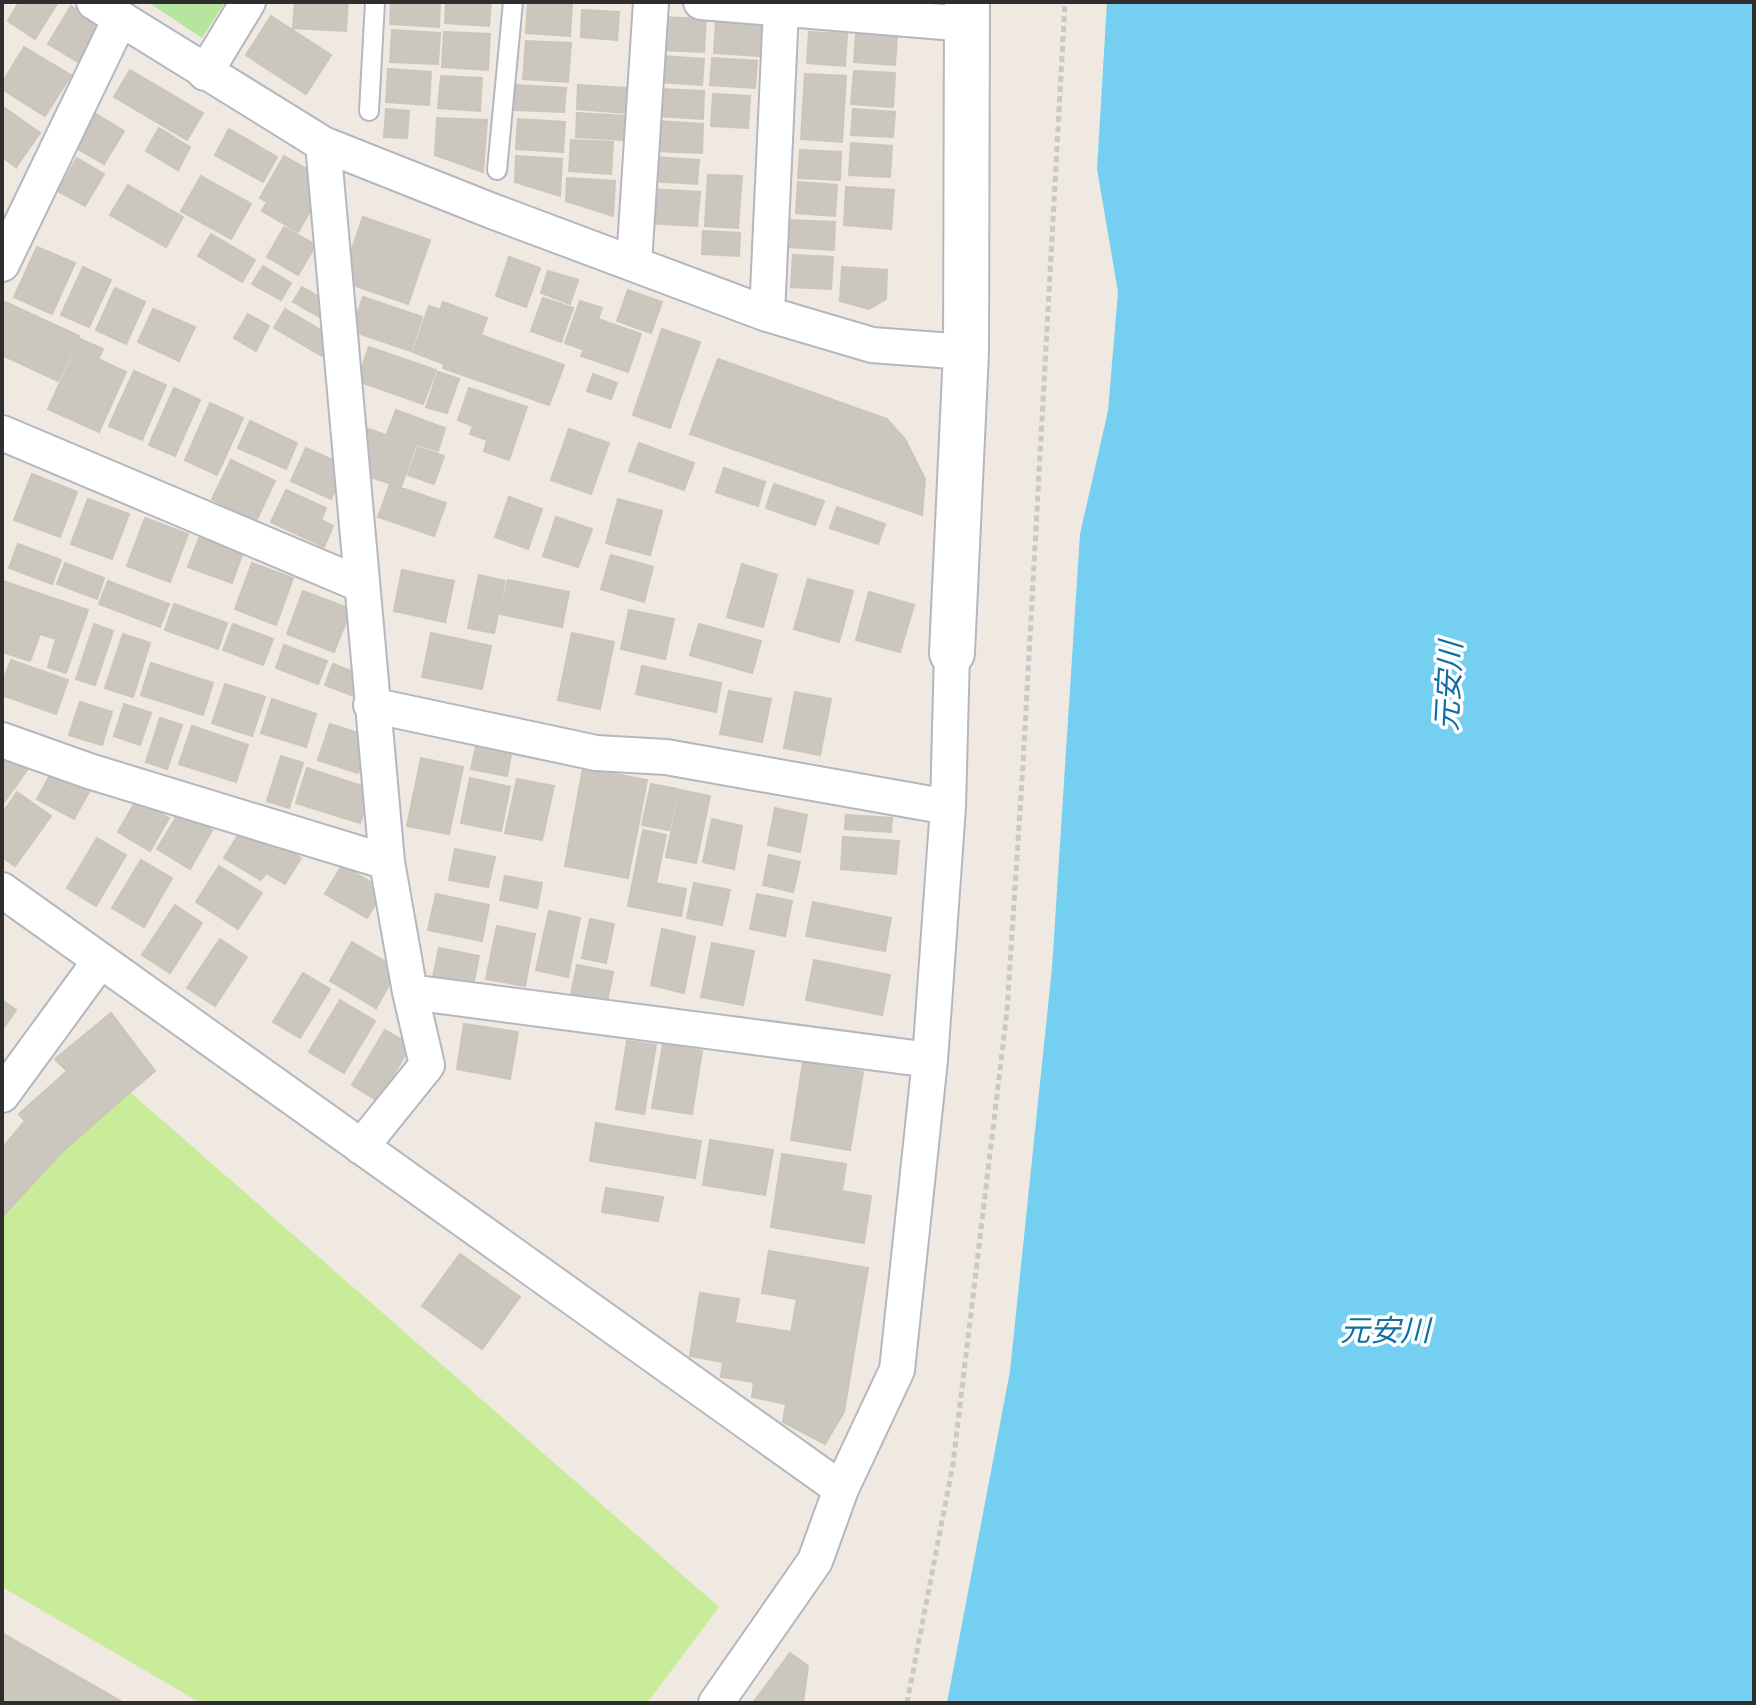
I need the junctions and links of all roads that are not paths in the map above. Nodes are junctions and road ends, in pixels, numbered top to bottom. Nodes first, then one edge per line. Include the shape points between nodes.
1 (248, 2) edge
2 (375, 2) edge
3 (513, 2) edge
4 (651, 2) edge
5 (701, 2) edge
6 (781, 9) junction
7 (107, 10) edge
8 (967, 13) edge
9 (205, 73) junction
10 (369, 111) dead end
11 (323, 144) junction
12 (497, 170) dead end
13 (634, 263) junction
14 (2, 264) edge
15 (767, 314) junction
16 (966, 352) junction
17 (2, 433) edge
18 (362, 585) junction
19 (952, 653) joint
20 (371, 705) junction
21 (2, 740) edge
22 (948, 807) junction
23 (387, 862) junction
24 (2, 890) edge
25 (100, 961) junction
26 (410, 992) junction
27 (930, 1060) junction
28 (2, 1095) edge
29 (361, 1147) junction
30 (841, 1489) junction
31 (716, 1703) edge

1 - 9 street
2 - 10 lane
3 - 12 lane
4 - 13 street
5 - 6 street
6 - 8 street
6 - 15 street
7 - 9 street
7 - 14 street
8 - 16 street
9 - 11 street
11 - 13 street
11 - 18 street
13 - 15 street
15 - 16 street via 872,345
16 - 19 street
17 - 18 street
18 - 20 street
19 - 22 street
20 - 22 street via 596,753 666,757
20 - 23 street
21 - 23 street
22 - 27 street
23 - 26 street
24 - 25 street
25 - 28 street
25 - 29 street
26 - 27 street
26 - 29 street via 427,1065
27 - 30 street via 897,1370
29 - 30 street
30 - 31 street via 815,1561

